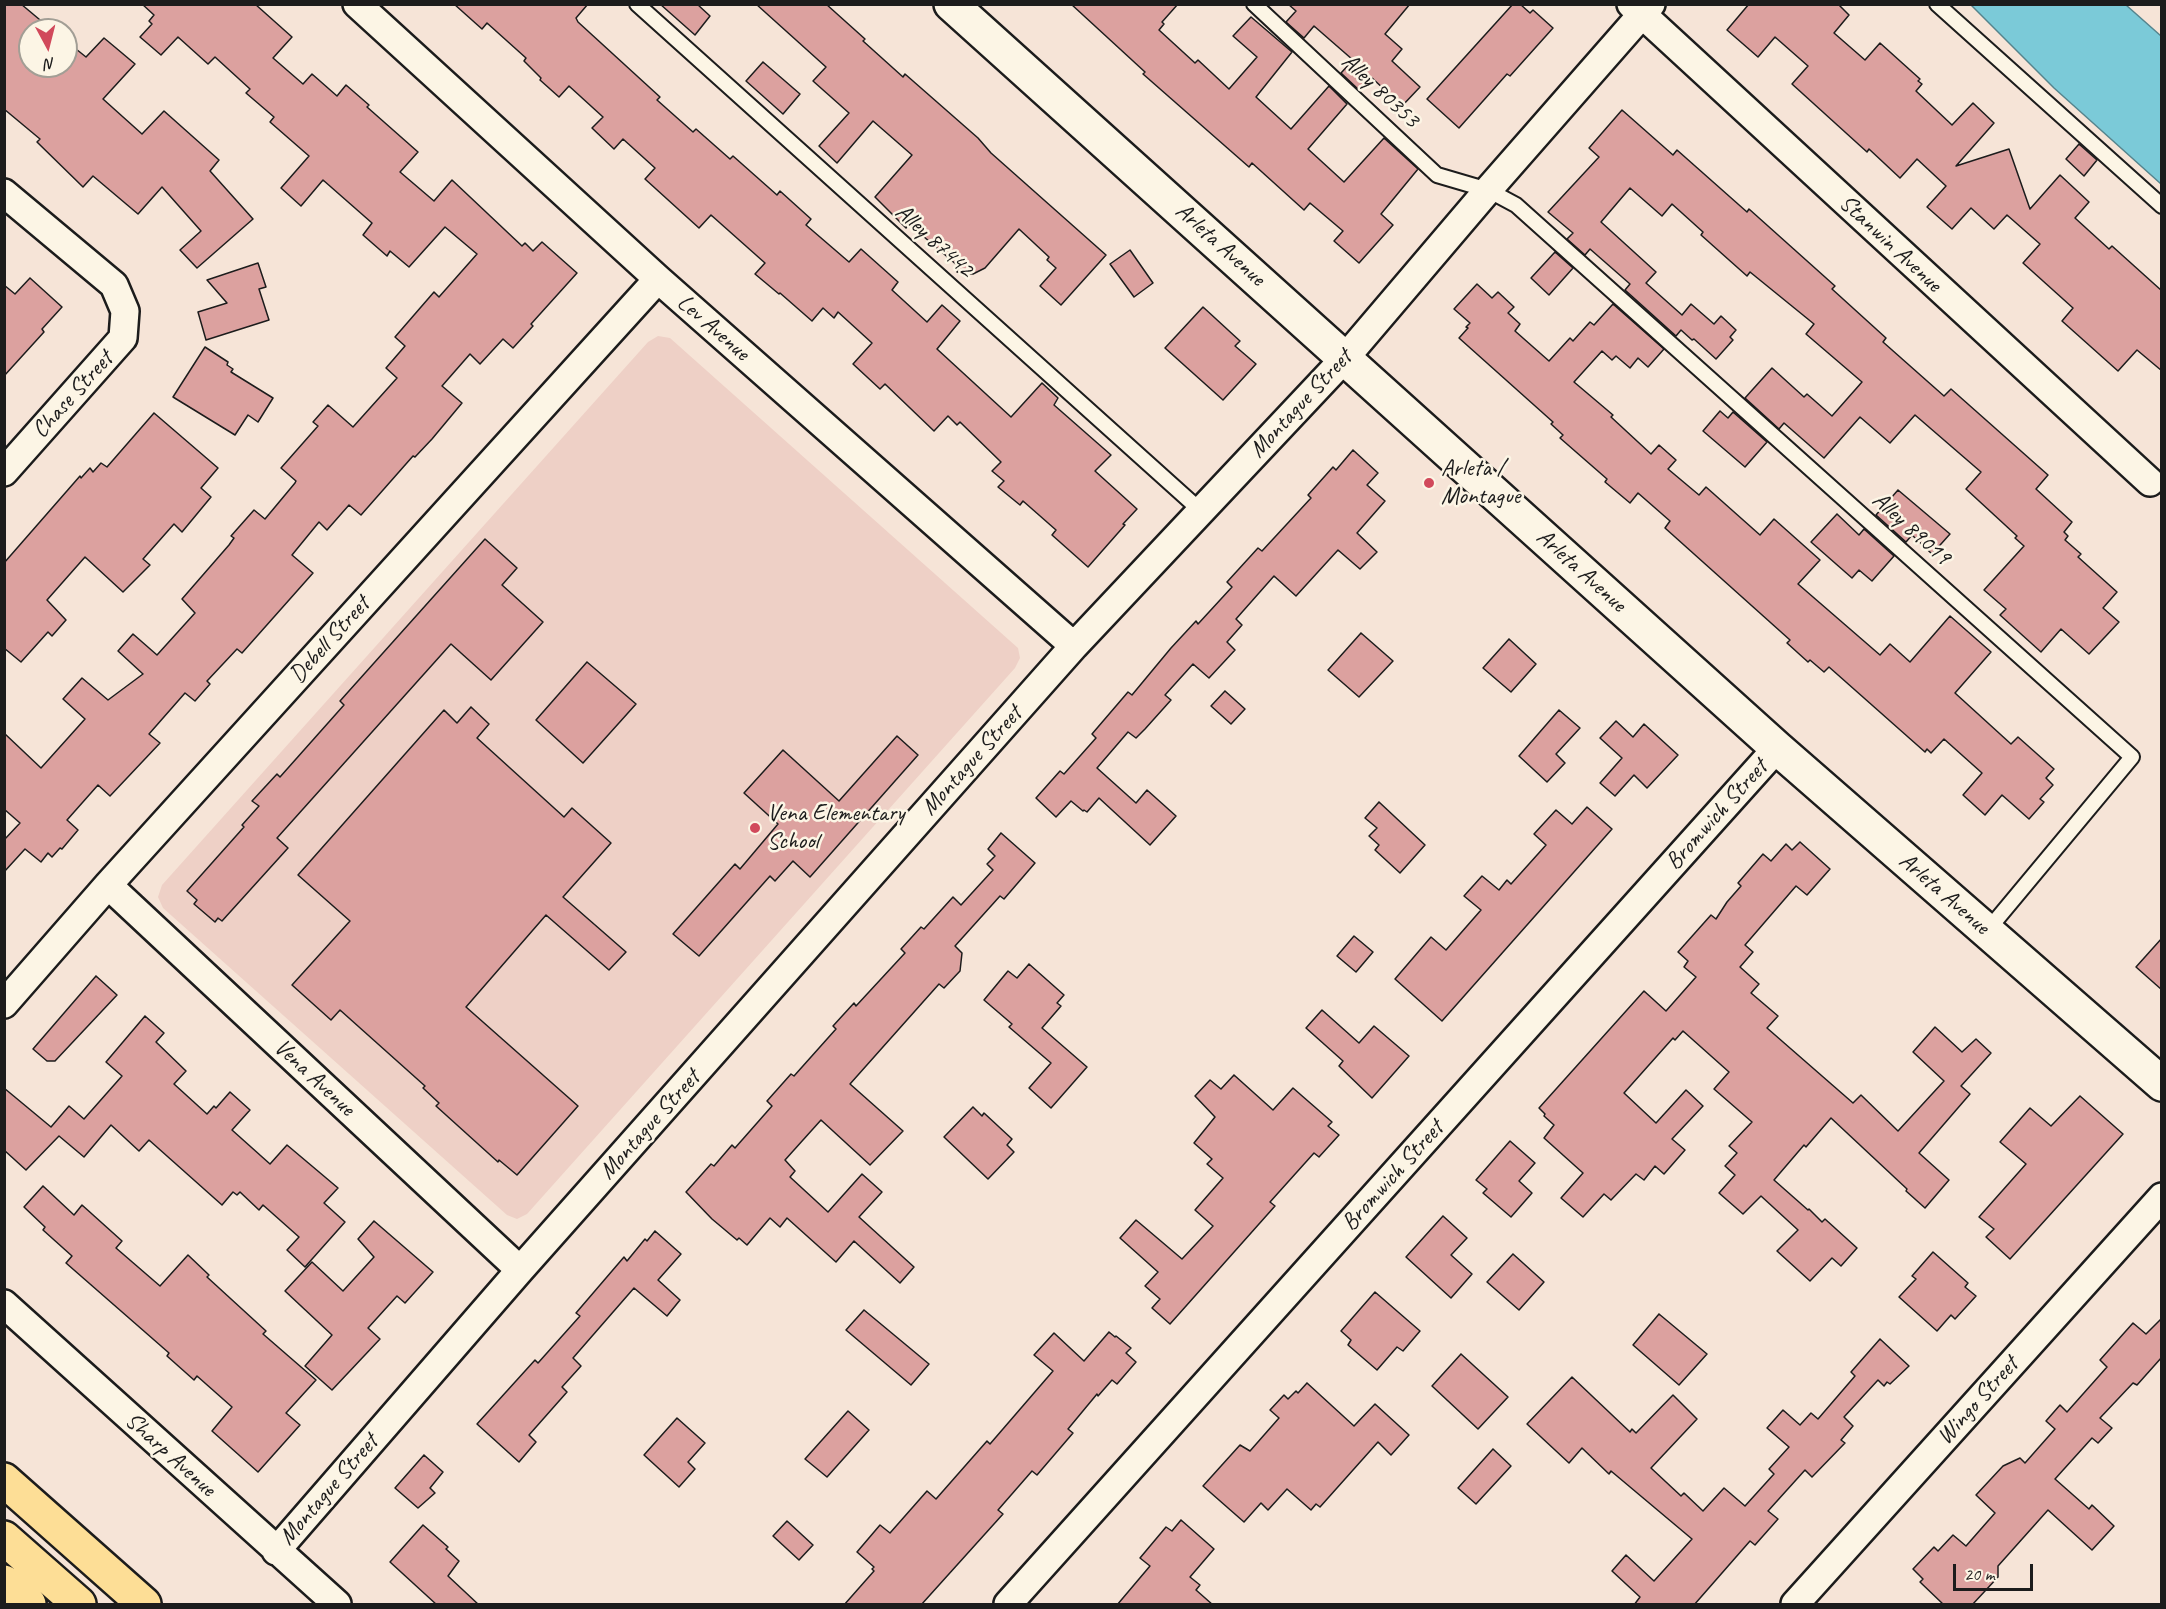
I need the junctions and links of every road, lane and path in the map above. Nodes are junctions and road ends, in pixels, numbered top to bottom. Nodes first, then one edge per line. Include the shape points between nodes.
1 (357, 4) edge
2 (637, 4) edge
3 (951, 4) edge
4 (1254, 4) edge
5 (1937, 4) edge
6 (1641, 8) edge
7 (1488, 190) junction
8 (4, 193) edge
9 (2162, 206) edge
10 (658, 279) junction
11 (1345, 358) junction
12 (4, 472) edge
13 (2156, 483) edge
14 (1201, 511) junction
15 (1074, 646) junction
16 (1777, 748) junction
17 (108, 885) junction
18 (1987, 931) junction
19 (4, 1004) edge
20 (2162, 1084) edge
21 (2162, 1197) edge
22 (520, 1270) junction
23 (4, 1304) edge
24 (4, 1480) edge
25 (4, 1538) edge
26 (276, 1551) junction
27 (4, 1582) edge
28 (29, 1605) edge
29 (79, 1605) edge
30 (144, 1605) edge
31 (337, 1605) edge
32 (1008, 1605) edge
33 (1795, 1605) edge

1 - 10 street, Lev Avenue
2 - 14 lane, Alley 87442
3 - 11 main road, Arleta Avenue
4 - 7 lane, Alley 80353 via 1437,175
5 - 9 lane
6 - 7 street, Montague Street
6 - 13 street, Stanwin Avenue
7 - 11 street, Montague Street
7 - 18 lane, Alley 89019 via 1516,205 2132,757
8 - 12 street, Chase Street via 114,285 124,312 123,338
10 - 15 street, Lev Avenue
10 - 17 street, Debell Street
11 - 14 street, Montague Street
11 - 16 main road, Arleta Avenue
14 - 15 street, Montague Street
15 - 22 street, Montague Street
16 - 18 main road, Arleta Avenue
16 - 32 street, Bromwich Street
17 - 19 street, Debell Street
17 - 22 street, Vena Avenue
18 - 20 main road, Arleta Avenue
21 - 33 street, Wingo Street
22 - 26 street, Montague Street
23 - 26 street, Sharp Avenue
24 - 30 highway
25 - 29 highway
26 - 31 street, Sharp Avenue
27 - 28 highway

